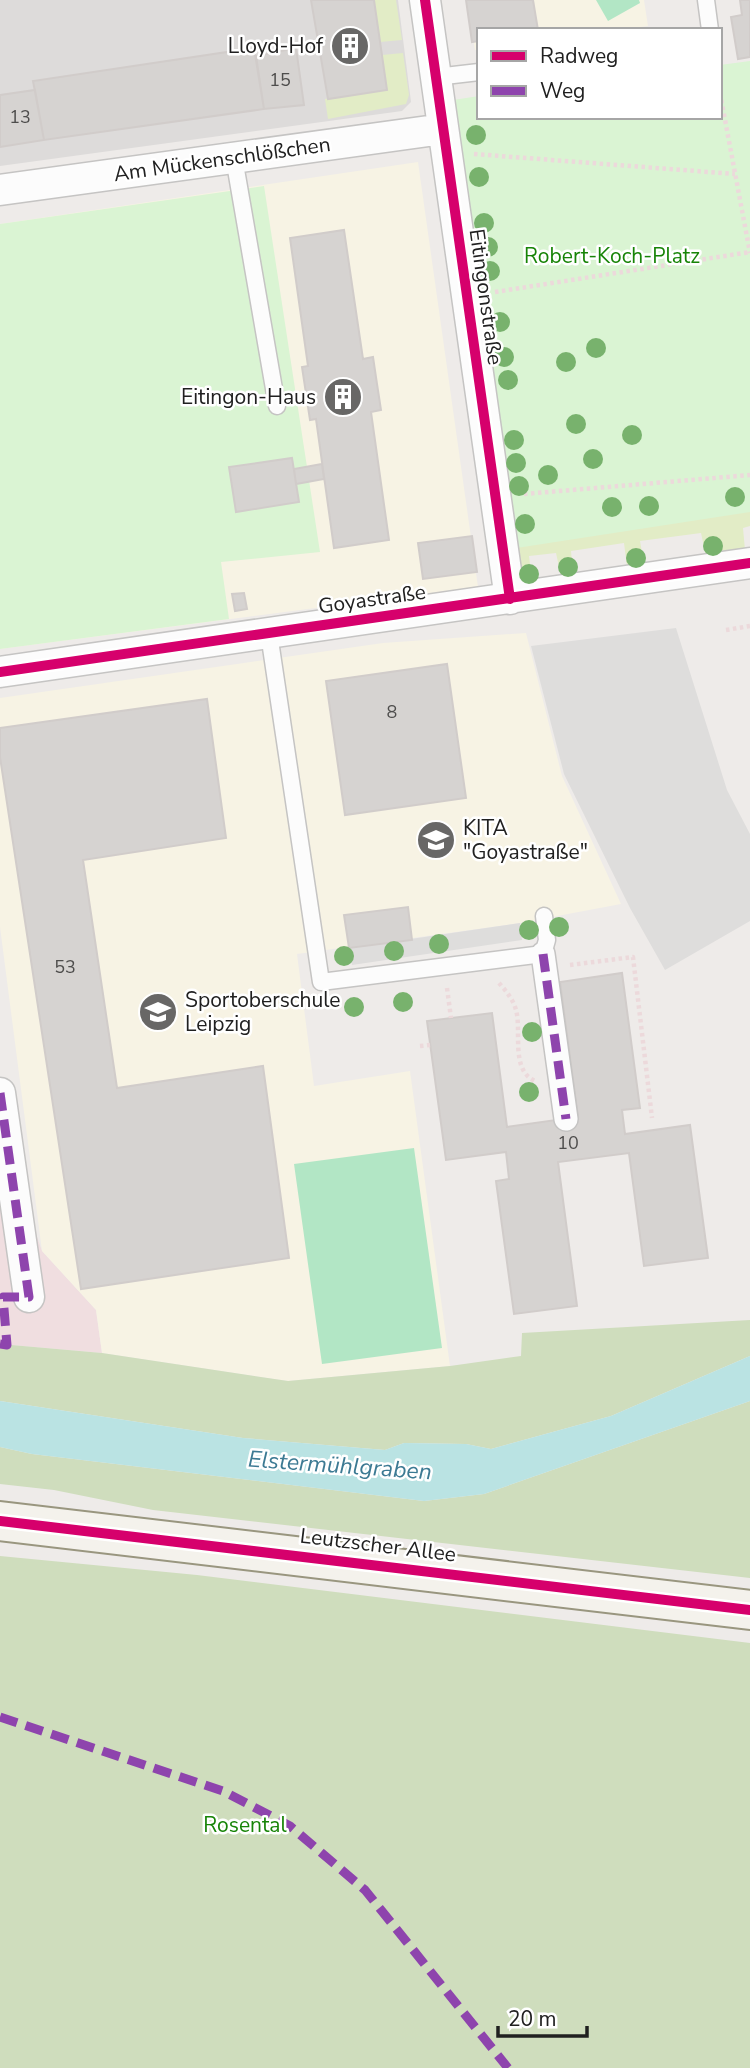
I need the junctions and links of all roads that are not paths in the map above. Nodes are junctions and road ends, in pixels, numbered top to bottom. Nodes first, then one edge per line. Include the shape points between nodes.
1 (425, 0) edge
2 (706, 0) edge
3 (710, 28) edge
4 (477, 72) edge
5 (436, 77) junction
6 (445, 140) junction
7 (233, 158) junction
8 (0, 190) edge
9 (277, 406) dead end
10 (750, 563) edge
11 (510, 598) junction
12 (269, 634) junction
13 (0, 672) edge
14 (544, 916) dead end
15 (544, 961) junction
16 (0, 1094) edge
17 (566, 1119) dead end
18 (5, 1162) edge
19 (29, 1297) dead end
20 (0, 1521) edge
21 (750, 1610) edge

1 - 5 street, Eitingonstraße
2 - 3 lane
4 - 5 lane
5 - 6 street, Eitingonstraße
6 - 7 street, Am Mückenschlößchen
6 - 11 street, Eitingonstraße
7 - 8 street, Am Mückenschlößchen
7 - 9 lane
10 - 11 street, Goyastraße
11 - 12 street, Goyastraße
12 - 13 street, Goyastraße
12 - 15 lane via 321,982
14 - 15 lane
15 - 17 street
16 - 18 street
18 - 19 street
20 - 21 main road, Leutzscher Allee

